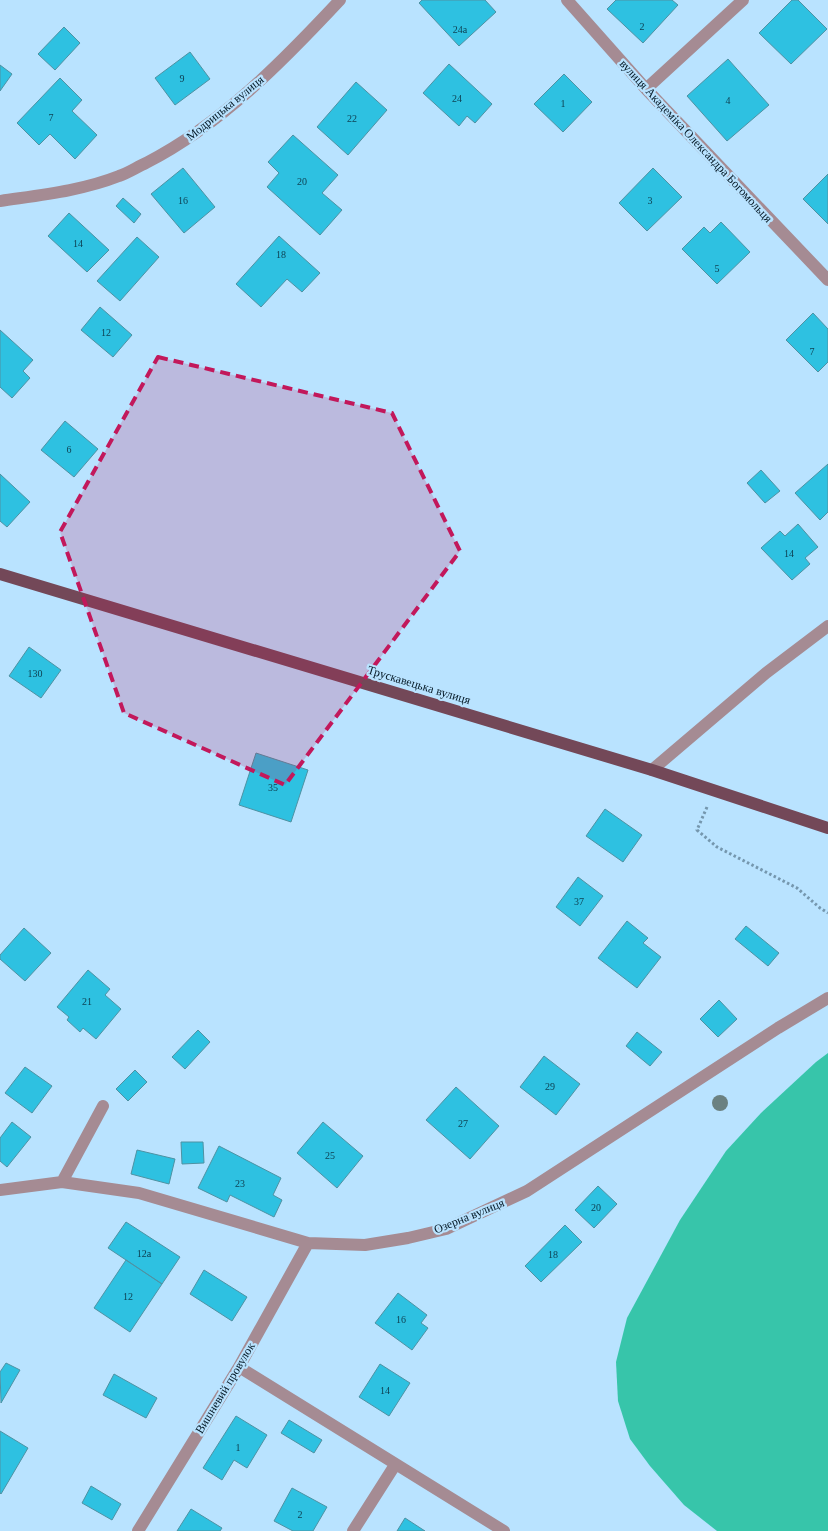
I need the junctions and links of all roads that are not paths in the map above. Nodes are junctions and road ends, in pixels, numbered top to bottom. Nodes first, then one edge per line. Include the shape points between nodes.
1 (340, 0) edge
2 (567, 0) edge
3 (743, 0) edge
4 (646, 89) junction
5 (0, 200) edge
6 (827, 278) edge
7 (0, 574) edge
8 (828, 626) edge
9 (652, 770) junction
10 (828, 828) edge
11 (828, 998) edge
12 (103, 1106) dead end
13 (62, 1182) junction
14 (0, 1190) edge
15 (308, 1243) junction
16 (238, 1367) junction
17 (395, 1465) junction
18 (138, 1531) edge
19 (354, 1531) edge
20 (504, 1531) edge

1 - 5 street, Модрицька вулиця via 263,77 210,124 173,149 120,176 58,192
2 - 4 street, вулиця Академіка Олександра Богомольця
3 - 4 street
4 - 6 street, вулиця Академіка Олександра Богомольця
7 - 9 main road, Трускавецька вулиця
8 - 9 street via 766,673
9 - 10 main road, Трускавецька вулиця
11 - 15 street, Озерна вулиця via 527,1191 485,1212 446,1229 408,1238 365,1245
12 - 13 street
13 - 14 street, Озерна вулиця
13 - 15 street, Озерна вулиця via 139,1194
15 - 16 street, Вишневий провулок
16 - 17 street
16 - 18 street, Вишневий провулок
17 - 19 street
17 - 20 street

